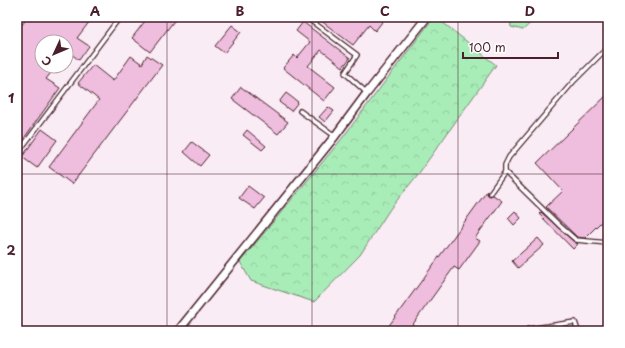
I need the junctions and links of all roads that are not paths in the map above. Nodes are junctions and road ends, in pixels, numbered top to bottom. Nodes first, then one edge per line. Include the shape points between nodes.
1 (120, 17) edge
2 (306, 17) edge
3 (427, 17) edge
4 (608, 46) edge
5 (367, 93) junction
6 (300, 111) dead end
7 (335, 136) junction
8 (17, 154) edge
9 (506, 172) junction
10 (490, 193) dead end
11 (608, 243) edge
12 (178, 331) edge
13 (526, 331) edge
14 (578, 331) edge

1 - 8 lane
2 - 5 lane via 357,55 345,73
3 - 5 street
4 - 9 lane via 573,82 510,157 505,165
5 - 7 street
6 - 7 lane
7 - 12 street
9 - 10 lane
9 - 11 lane via 576,240
13 - 14 lane via 575,322

